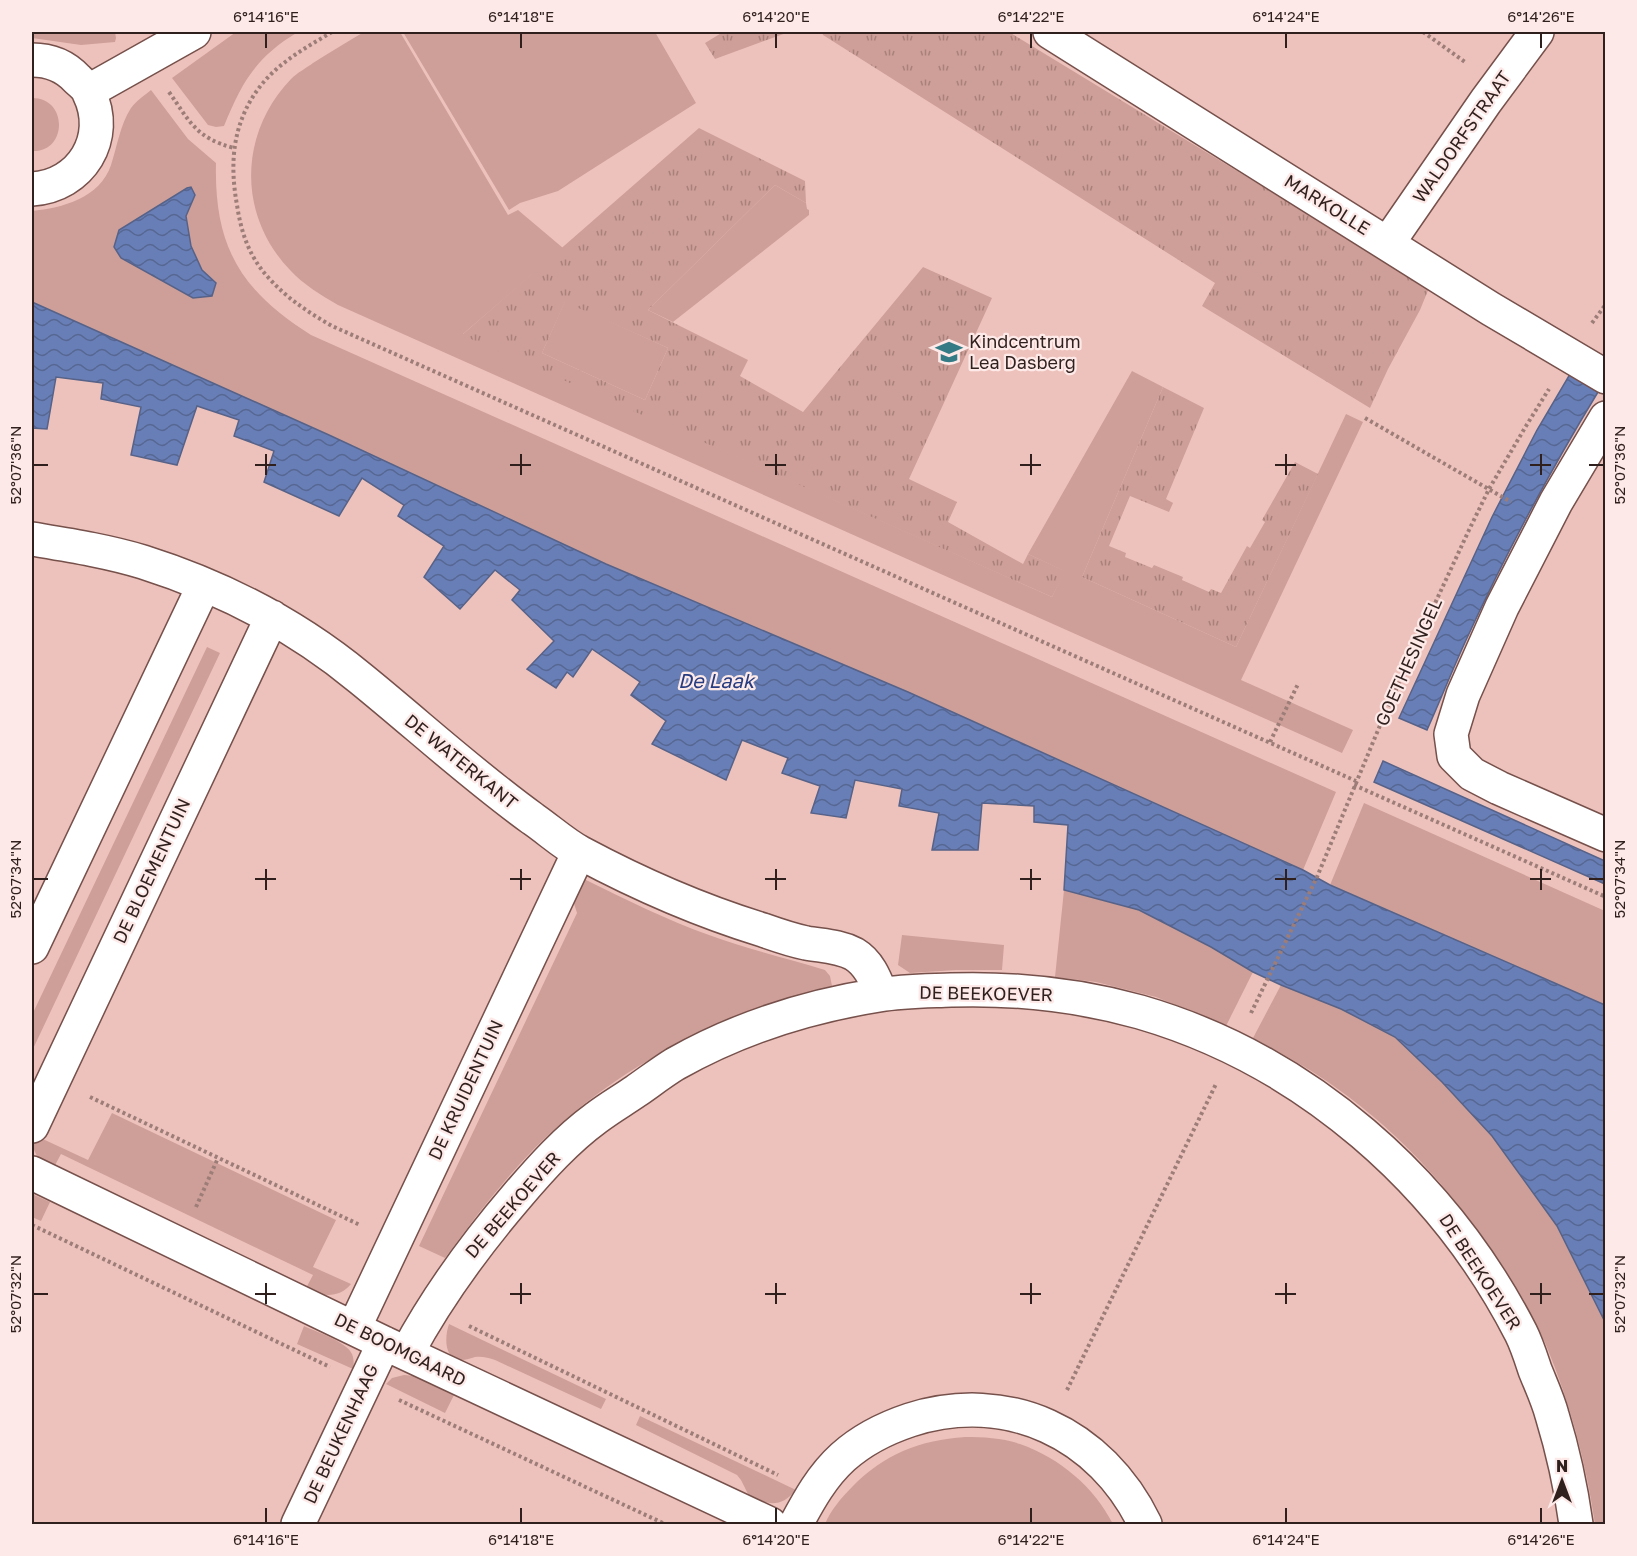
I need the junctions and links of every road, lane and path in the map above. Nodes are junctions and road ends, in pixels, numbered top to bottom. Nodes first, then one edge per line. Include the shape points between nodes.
1 (194, 32) edge
2 (332, 32) edge
3 (1050, 32) edge
4 (1423, 32) edge
5 (1537, 32) edge
6 (32, 60) edge
7 (146, 60) junction
8 (1497, 86) junction
9 (89, 91) junction
10 (234, 148) junction
11 (32, 189) edge
12 (1388, 243) junction
13 (1605, 304) edge
14 (1570, 356) junction
15 (1605, 377) edge
16 (1365, 418) dead end
17 (1605, 418) edge
18 (1489, 489) junction
19 (1502, 497) dead end
20 (32, 539) edge
21 (204, 585) junction
22 (272, 617) junction
23 (1298, 684) dead end
24 (1270, 742) junction
25 (1355, 783) junction
26 (1605, 835) edge
27 (579, 852) junction
28 (1605, 897) edge
29 (32, 947) edge
30 (1267, 979) dead end
31 (881, 994) junction
32 (1234, 1049) junction
33 (53, 1079) junction
34 (32, 1126) edge
35 (218, 1158) junction
36 (32, 1173) edge
37 (395, 1241) junction
38 (179, 1244) junction
39 (433, 1308) junction
40 (354, 1328) junction
41 (396, 1348) junction
42 (1050, 1426) junction
43 (814, 1492) junction
44 (298, 1524) edge
45 (770, 1524) edge
46 (796, 1524) edge
47 (1145, 1524) edge
48 (1576, 1524) edge

1 - 7 street
2 - 10 path via 278,66 262,84 237,131
3 - 12 street, MARKOLLE
4 - 8 path
5 - 8 street, WALDORFSTRAAT
6 - 9 street via 44,60 69,70
7 - 9 street
7 - 10 path via 192,125 217,143
8 - 12 street, WALDORFSTRAAT
9 - 11 street via 97,116 94,143 81,167 60,183
10 - 24 path via 234,190 250,252 283,294 332,326
12 - 14 street, MARKOLLE
13 - 14 path, GOETHESINGEL
14 - 15 street, MARKOLLE
14 - 18 path, GOETHESINGEL
16 - 18 path
17 - 26 street via 1502,607 1463,695 1451,734 1454,756 1472,774
18 - 19 path
18 - 25 path, GOETHESINGEL
20 - 21 street, DE WATERKANT via 142,562
21 - 22 street, DE WATERKANT
21 - 29 street
22 - 27 street, DE WATERKANT via 319,646 504,798
22 - 33 street, DE BLOEMENTUIN
23 - 24 path
24 - 25 path
25 - 28 path
25 - 30 path, GOETHESINGEL via 1317,877
27 - 31 street, DE WATERKANT via 674,898 761,929 855,955 867,964
27 - 37 street, DE KRUIDENTUIN
31 - 32 street, DE BEEKOEVER via 970,990 1072,997 1139,1012
31 - 39 street, DE BEEKOEVER via 814,1009 717,1043 673,1065 594,1119 513,1200
32 - 42 path
32 - 48 street, DE BEEKOEVER via 1287,1078 1373,1140 1437,1206 1469,1247 1522,1336 1552,1413
33 - 34 street, DE BLOEMENTUIN
33 - 35 path
35 - 37 path
35 - 38 path
36 - 38 street, DE BOOMGAARD
37 - 40 street, DE KRUIDENTUIN
38 - 40 street, DE BOOMGAARD
39 - 41 street, DE BEEKOEVER
39 - 43 path
40 - 41 street, DE BOOMGAARD
41 - 44 street, DE BEUKENHAAG
41 - 45 street, DE BOOMGAARD
42 - 43 street via 995,1411 959,1410 925,1416 892,1426 864,1441 843,1457
42 - 47 street via 1099,1459 1137,1507
43 - 46 street

